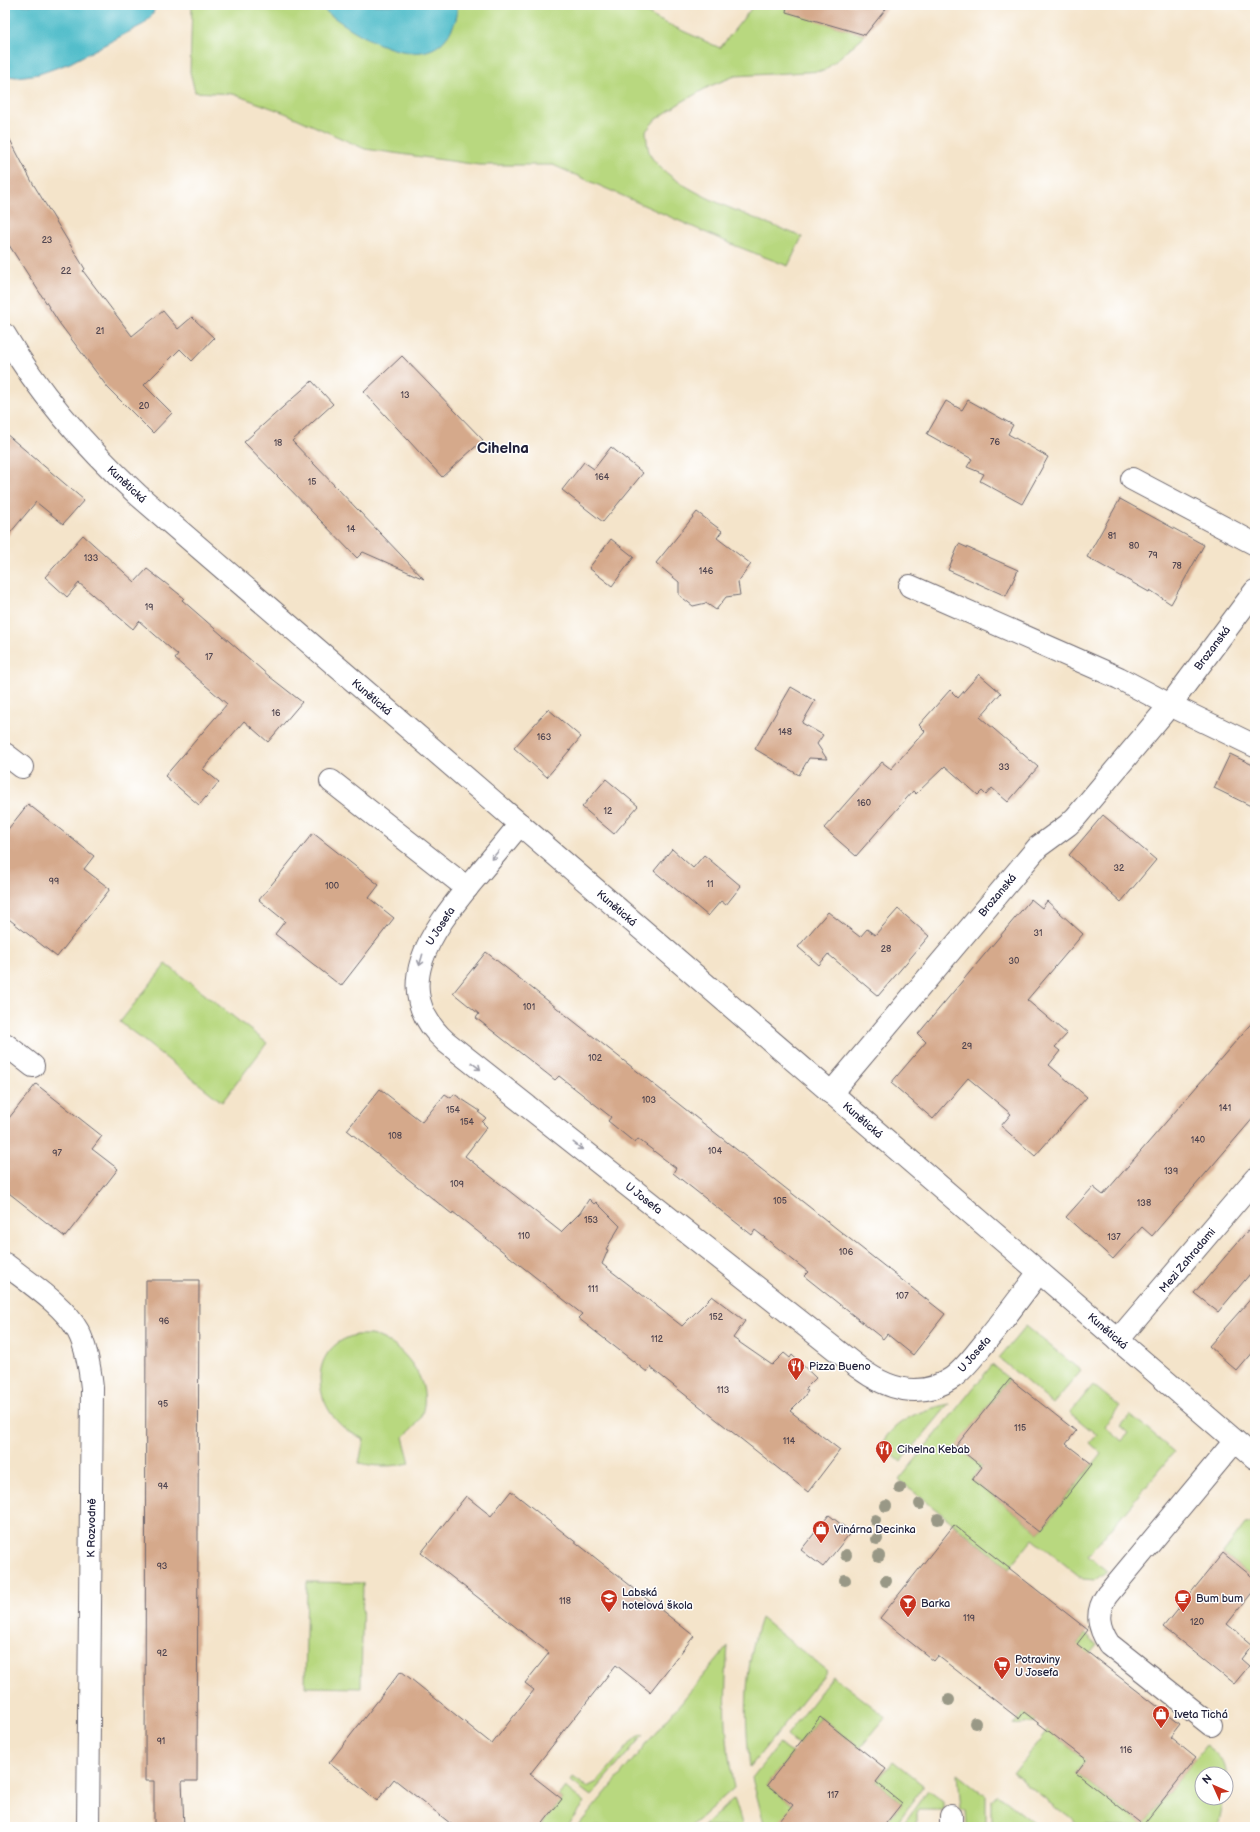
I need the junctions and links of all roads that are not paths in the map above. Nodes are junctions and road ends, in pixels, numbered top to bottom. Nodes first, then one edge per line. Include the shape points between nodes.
1 (5, 335) edge
2 (1132, 479) dead end
3 (1255, 544) edge
4 (910, 586) dead end
5 (1255, 591) edge
6 (1170, 705) junction
7 (1255, 746) edge
8 (331, 781) dead end
9 (520, 824) junction
10 (467, 888) junction
11 (5, 1044) edge
12 (33, 1066) dead end
13 (831, 1093) junction
14 (1255, 1179) edge
15 (5, 1264) edge
16 (1039, 1272) junction
17 (1118, 1340) junction
18 (1235, 1441) junction
19 (1255, 1458) edge
20 (1211, 1725) dead end
21 (88, 1827) edge

1 - 9 street, Kunětická via 58,410 119,478
2 - 3 street
4 - 6 street via 1119,678
5 - 6 street, Brozanská
6 - 7 street
6 - 13 street, Brozanská via 1076,817 1038,847
8 - 10 street
9 -> 10 street, U Josefa
9 - 13 street, Kunětická
10 -> 16 street, U Josefa via 431,937 418,970 418,1002 433,1029 446,1042 872,1378 909,1391 921,1391 951,1378 964,1368
11 - 12 street
13 - 16 street, Kunětická
14 - 17 street, Mezi Zahradami
15 - 21 street, K Rozvodně via 66,1315 78,1330 90,1367 92,1388
16 - 17 street, Kunětická
17 - 18 street, Kunětická
18 - 19 street, Kunětická
18 - 20 street via 1106,1595 1098,1615 1100,1626 1109,1644

